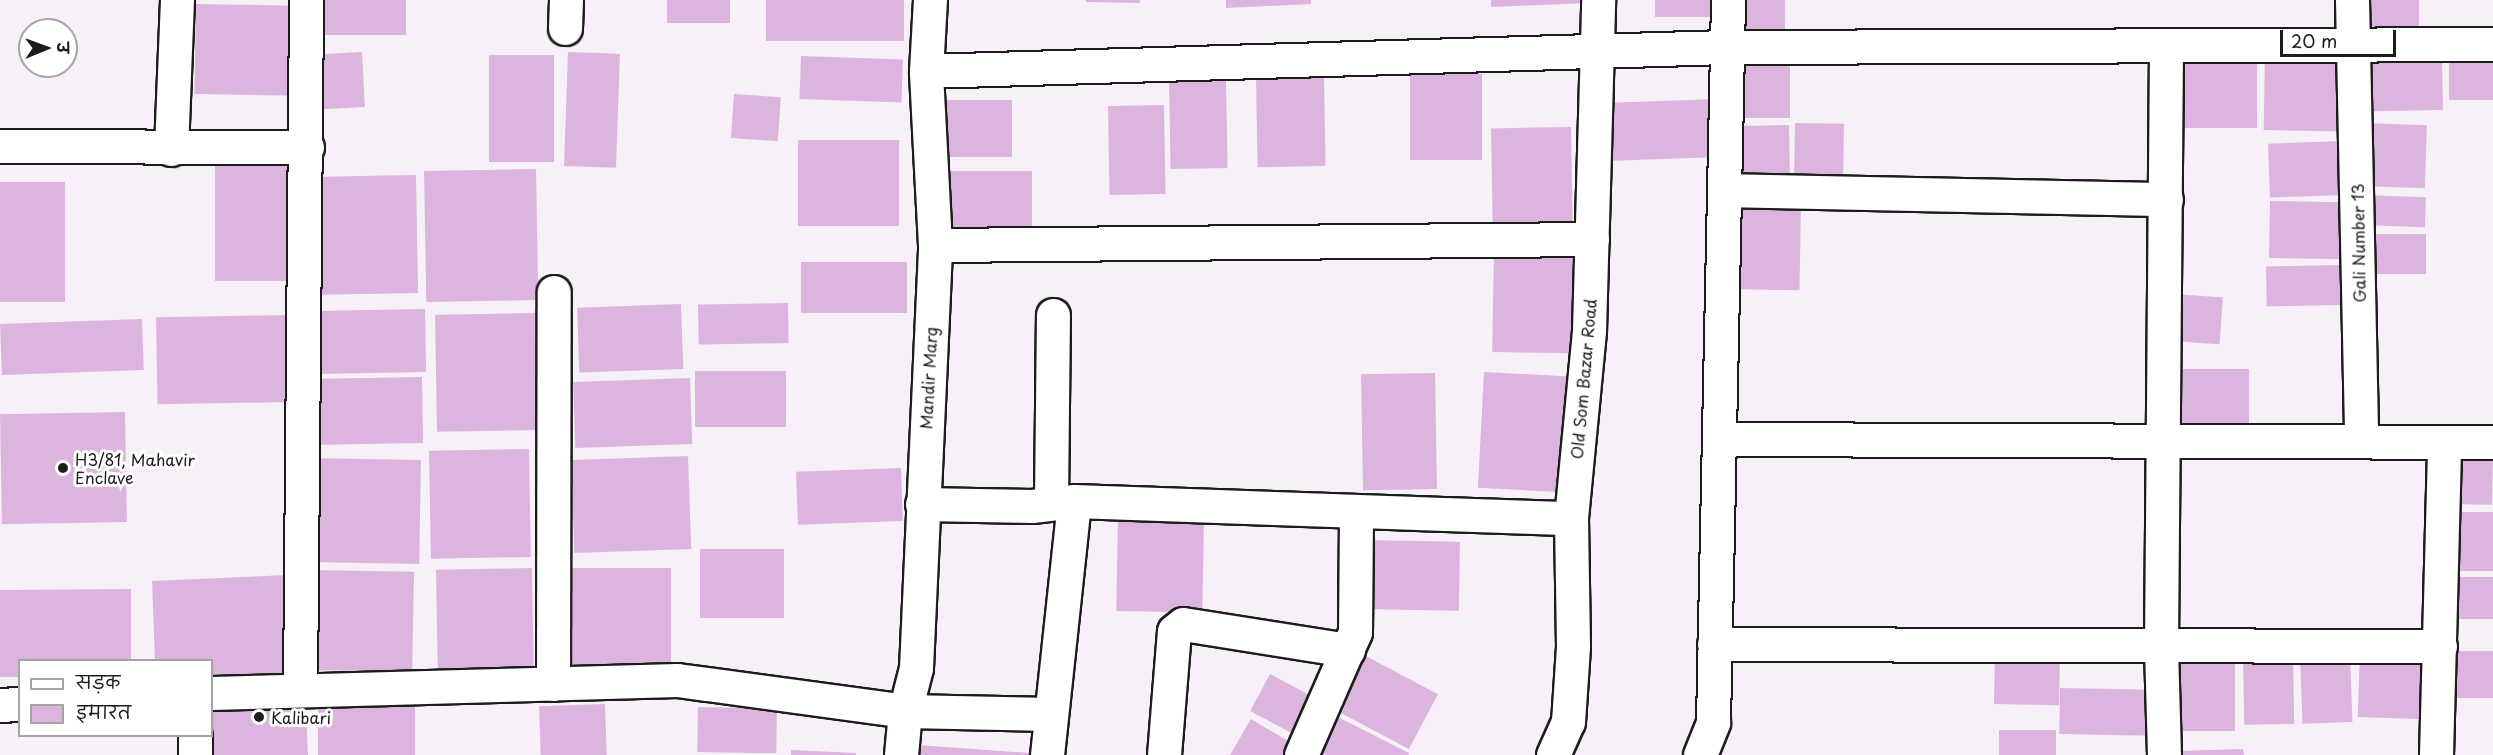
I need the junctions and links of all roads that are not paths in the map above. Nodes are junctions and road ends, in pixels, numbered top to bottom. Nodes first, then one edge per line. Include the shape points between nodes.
1 (177, 0) edge
2 (306, 0) edge
3 (930, 0) edge
4 (1598, 0) edge
5 (1728, 0) edge
6 (2352, 0) edge
7 (2493, 44) edge
8 (2354, 45) junction
9 (2166, 46) junction
10 (1727, 47) junction
11 (1598, 51) junction
12 (926, 71) junction
13 (0, 146) edge
14 (307, 147) junction
15 (171, 149) junction
16 (1725, 190) junction
17 (2166, 199) junction
18 (1592, 239) junction
19 (934, 245) junction
20 (554, 292) dead end
21 (1053, 315) dead end
22 (2163, 438) junction
23 (1719, 439) junction
24 (2361, 441) junction
25 (2444, 441) junction
26 (2493, 442) edge
27 (1062, 502) junction
28 (922, 504) junction
29 (1356, 513) junction
30 (1571, 518) junction
31 (1714, 644) junction
32 (2161, 645) junction
33 (2440, 646) junction
34 (1348, 650) junction
35 (554, 684) junction
36 (300, 689) junction
37 (213, 693) edge
38 (18, 704) edge
39 (0, 705) edge
40 (905, 711) junction
41 (1052, 714) junction
42 (195, 737) edge
43 (195, 755) edge
44 (901, 755) edge
45 (1047, 755) edge
46 (1164, 755) edge
47 (1301, 755) edge
48 (1553, 755) edge
49 (1700, 755) edge
50 (2164, 755) edge
51 (2436, 755) edge

1 - 15 street
2 - 14 street
3 - 12 street, Mandir Marg
4 - 11 street, Old Som Bazar Road
5 - 10 street
6 - 8 street, Gali Number 13
7 - 8 street
8 - 9 street
8 - 24 street, Gali Number 13
9 - 10 street
9 - 17 street
10 - 11 street
10 - 16 street
11 - 12 street
11 - 18 street, Old Som Bazar Road
12 - 19 street, Mandir Marg
13 - 15 street
14 - 15 street
14 - 36 street
16 - 17 street
16 - 23 street
17 - 22 street
18 - 19 street
18 - 30 street, Old Som Bazar Road via 1589,330
19 - 28 street, Mandir Marg
20 - 35 street
21 - 27 street
22 - 23 street
22 - 24 street
22 - 32 street
23 - 31 street
24 - 25 street
25 - 26 street
25 - 33 street
27 - 28 street via 1032,506
27 - 29 street
27 - 41 street
28 - 40 street, Mandir Marg via 916,668
29 - 30 street
29 - 34 street via 1354,632
30 - 48 street, Old Som Bazar Road via 1573,646 1568,722
31 - 32 street
31 - 49 street via 1713,722
32 - 33 street
32 - 50 street
33 - 51 street
34 - 46 street via 1182,624 1174,631
34 - 47 street
35 - 36 street
35 - 40 street via 677,680
36 - 37 street
38 - 39 street
40 - 41 street
40 - 44 street, Mandir Marg
41 - 45 street
42 - 43 street

